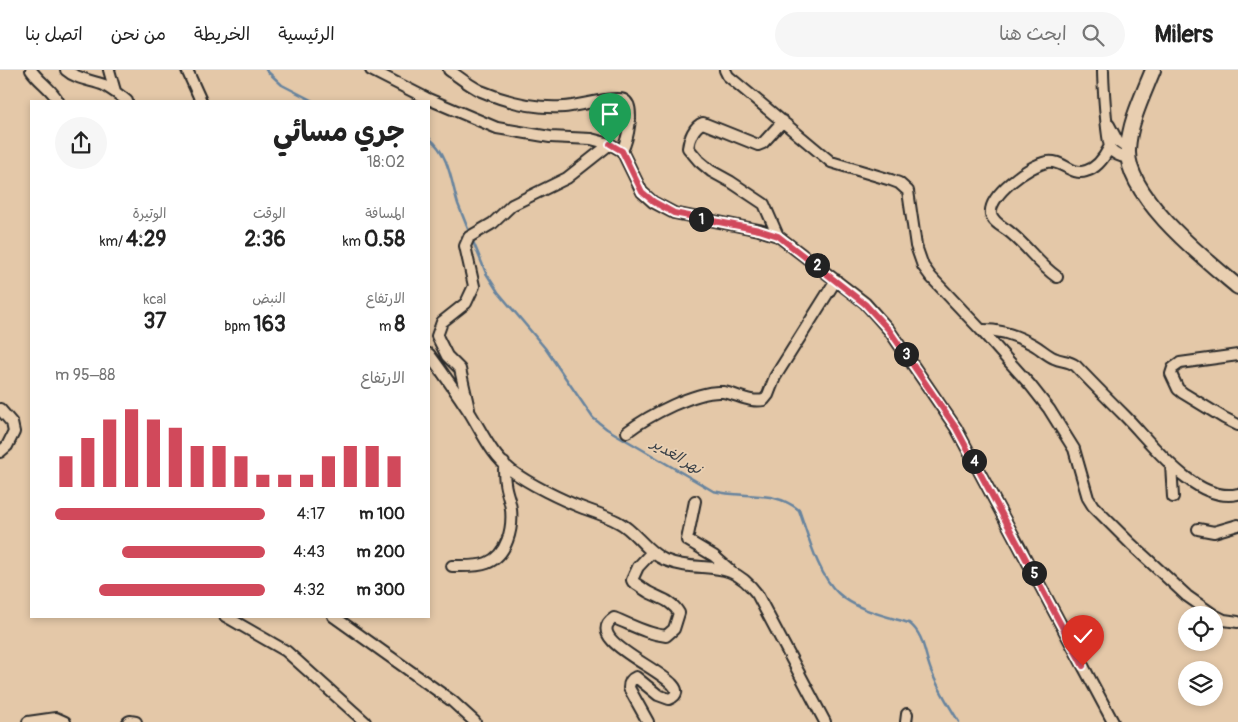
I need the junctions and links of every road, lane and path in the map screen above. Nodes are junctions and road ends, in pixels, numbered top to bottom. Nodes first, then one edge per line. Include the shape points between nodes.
1 (31, 70) edge
2 (66, 70) edge
3 (109, 70) edge
4 (188, 70) edge
5 (371, 70) edge
6 (449, 70) edge
7 (724, 70) edge
8 (1103, 70) edge
9 (1153, 70) edge
10 (115, 91) junction
11 (58, 100) edge
12 (126, 100) edge
13 (201, 100) edge
14 (783, 120) junction
15 (1107, 122) junction
16 (610, 144) junction
17 (1109, 148) junction
18 (622, 151) junction
19 (1128, 154) junction
20 (778, 236) junction
21 (1057, 276) dead end
22 (836, 280) junction
23 (1238, 287) edge
24 (981, 330) junction
25 (430, 355) edge
26 (1238, 355) edge
27 (0, 410) edge
28 (470, 414) junction
29 (1238, 425) edge
30 (627, 432) dead end
31 (0, 452) edge
32 (504, 463) junction
33 (1171, 465) junction
34 (1238, 494) edge
35 (1173, 497) dead end
36 (694, 501) dead end
37 (1238, 525) edge
38 (1198, 528) dead end
39 (652, 552) junction
40 (452, 566) dead end
41 (733, 572) junction
42 (228, 618) edge
43 (336, 618) edge
44 (1238, 622) edge
45 (28, 722) edge
46 (65, 722) edge
47 (128, 722) edge
48 (136, 722) edge
49 (365, 722) edge
50 (475, 722) edge
51 (648, 722) edge
52 (825, 722) edge
53 (1113, 722) edge

1 - 11 street
2 - 10 street
3 - 10 street
4 - 13 street
5 - 16 street via 497,128
6 - 18 street via 480,91 521,104 564,107 624,100 630,111 628,137
7 - 14 street
8 - 15 street
9 - 19 main road via 1137,112
10 - 12 street
14 - 20 street via 758,145 699,124 689,139 688,148 711,171 760,200 770,214
14 - 24 street via 831,162 899,183 908,191 916,246 923,266
15 - 17 street
15 - 19 street
16 - 18 street
16 - 28 street via 567,178 512,205 493,223 473,235 465,246 474,286 466,303 442,322 437,336 447,356 460,369
17 - 19 street via 1119,156
17 - 21 street via 1100,163 1083,172 1075,172 1054,161 1043,162 1006,186 992,208 991,214 996,223
18 - 20 street via 642,192 674,213
19 - 23 main road via 1133,174 1152,206 1198,253
20 - 22 street
22 - 30 street via 764,400 715,392 672,405
22 - 53 street via 889,330 956,428
24 - 33 street via 1008,334 1055,359 1076,366
24 - 44 street via 1031,386 1068,438 1088,498 1100,514 1186,596 1224,620
25 - 28 street
26 - 29 street via 1180,363 1171,374 1183,393
27 - 31 street via 12,423 14,432
28 - 32 street via 488,446
32 - 39 street via 546,490 619,523
32 - 40 street via 511,522 507,542 489,562
33 - 34 street via 1204,489 1218,494
33 - 35 street
36 - 41 street via 687,540
37 - 38 street via 1214,532
39 - 41 street via 665,560
39 - 51 street via 638,567 632,580 675,606 679,613 674,629 666,636 654,635 614,618 607,626 608,634 623,650 676,689 674,697 669,699 658,695 636,677 632,679 629,688
41 - 52 street via 748,582 757,594
42 - 49 street via 286,652
43 - 50 street
45 - 46 street via 56,718
47 - 48 street

